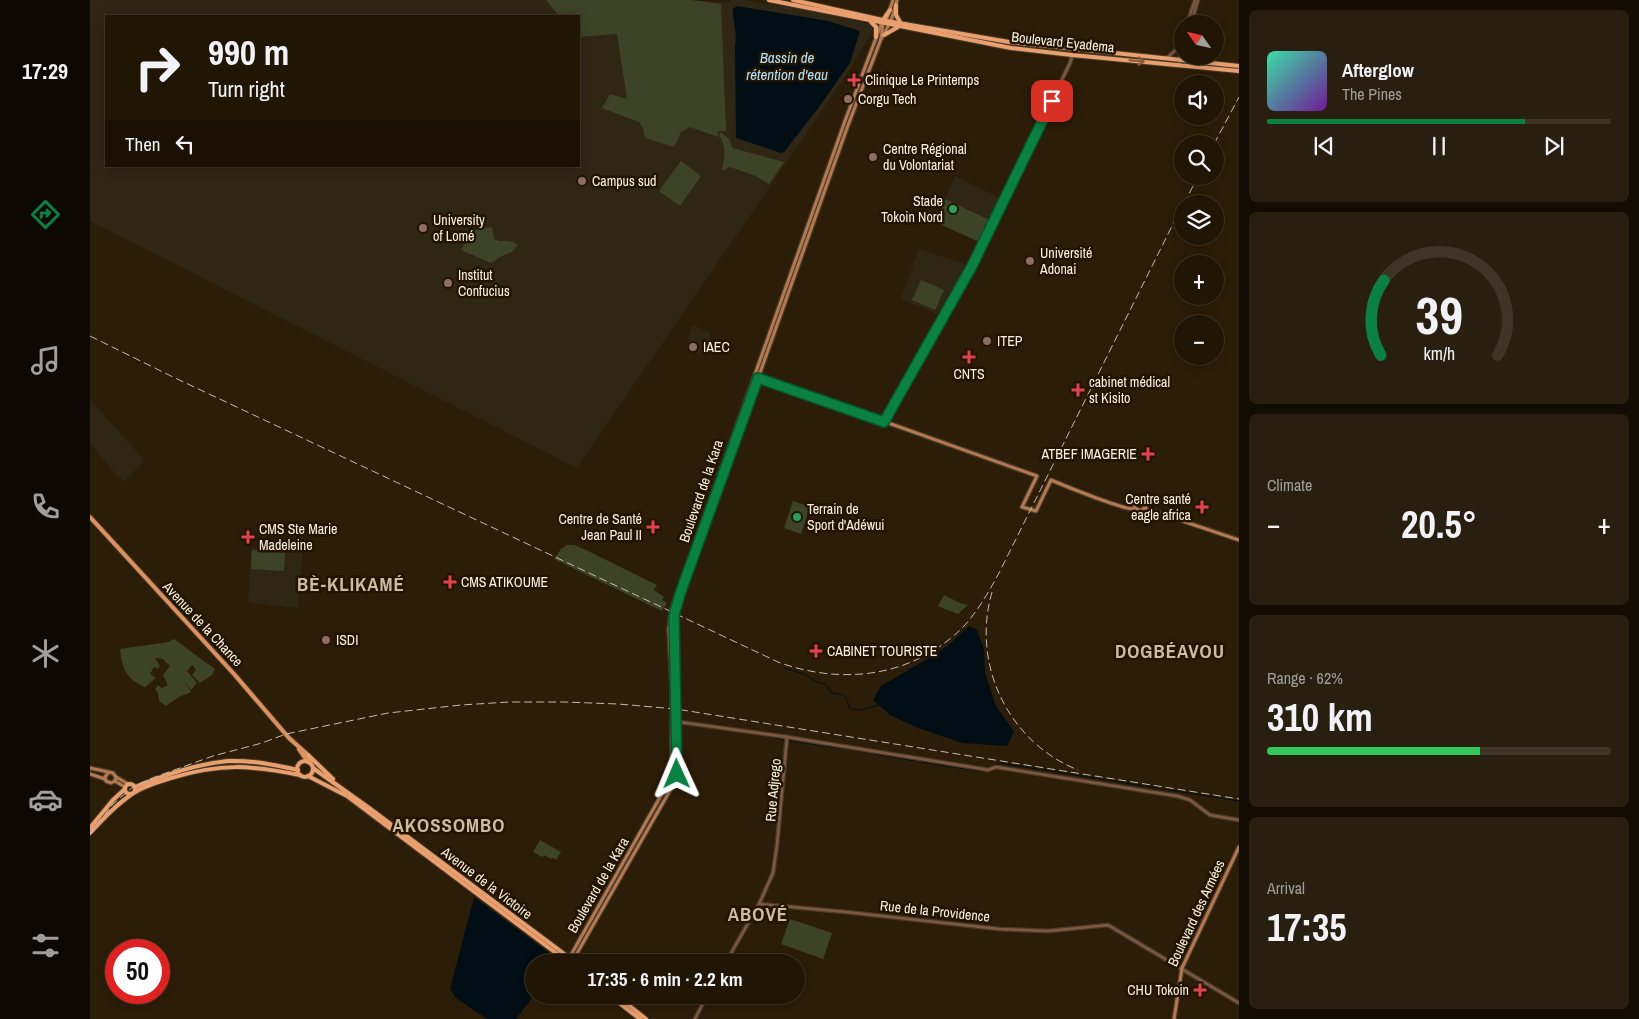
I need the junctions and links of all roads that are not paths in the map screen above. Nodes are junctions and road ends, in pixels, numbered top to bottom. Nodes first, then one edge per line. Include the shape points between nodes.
1 (769, 0) edge
2 (793, 0) edge
3 (893, 0) edge
4 (1197, 0) edge
5 (895, 6) edge
6 (1192, 15) edge
7 (869, 21) junction
8 (885, 22) junction
9 (899, 24) junction
10 (876, 37) junction
11 (882, 37) junction
12 (1074, 49) junction
13 (1174, 51) edge
14 (1072, 55) junction
15 (1167, 57) junction
16 (1174, 58) edge
17 (1166, 64) junction
18 (1224, 64) edge
19 (1174, 65) edge
20 (1179, 65) edge
21 (1185, 66) joint
22 (1239, 66) edge
23 (1239, 71) edge
24 (756, 378) junction
25 (884, 422) junction
26 (1134, 502) junction
27 (1146, 504) junction
28 (1125, 508) junction
29 (1144, 508) junction
30 (1136, 509) junction
31 (1153, 510) junction
32 (90, 517) edge
33 (1239, 540) edge
34 (674, 721) junction
35 (788, 737) junction
36 (298, 746) junction
37 (308, 755) junction
38 (310, 764) junction
39 (90, 768) edge
40 (298, 770) junction
41 (108, 773) junction
42 (90, 774) edge
43 (300, 775) junction
44 (308, 776) junction
45 (105, 779) junction
46 (116, 779) junction
47 (338, 785) junction
48 (126, 787) junction
49 (135, 787) junction
50 (132, 794) junction
51 (1239, 820) edge
52 (90, 828) edge
53 (90, 833) edge
54 (1239, 847) edge
55 (759, 904) junction
56 (561, 954) edge
57 (562, 954) edge
58 (575, 954) edge
59 (731, 954) edge
60 (1182, 968) junction
61 (1239, 1003) edge
62 (621, 1004) edge
63 (627, 1004) edge
64 (703, 1004) edge
65 (640, 1019) edge
66 (646, 1019) edge
67 (695, 1019) edge
68 (1174, 1019) edge

1 - 7 highway, Boulevard Eyadema
2 - 8 highway
3 - 5 main road
4 - 6 street
5 - 8 highway
5 - 8 main road
5 - 9 highway
7 - 8 highway, Boulevard Eyadema
7 - 10 highway via 876,27
8 - 9 highway, Boulevard Eyadema
8 - 10 main road, Boulevard de la Kara
8 - 11 main road, Boulevard de la Kara
8 - 11 main road, Boulevard de la Kara
9 - 11 highway
9 - 12 highway
9 - 14 highway, Boulevard Eyadema via 991,45
10 - 24 main road, Boulevard de la Kara
11 - 24 main road, Boulevard de la Kara
12 - 14 street
12 - 15 highway
13 - 15 street
14 -> 17 highway, Boulevard Eyadema
14 - 25 street via 972,266
15 - 16 highway
15 - 17 street
17 - 19 highway, Boulevard Eyadema
18 - 22 highway
20 - 21 highway, Boulevard Eyadema
21 - 23 highway, Boulevard Eyadema
24 - 25 main road
24 - 34 main road, Boulevard de la Kara via 672,616
25 - 28 main road via 1036,476 1022,507 1036,511 1051,480
26 - 27 main road via 1142,498
26 - 28 main road
26 - 30 main road
27 - 29 main road
27 - 31 main road
28 - 30 main road
29 - 30 main road
29 - 31 main road
31 - 33 main road
32 - 36 main road, Avenue de la Chance
34 - 35 street
34 - 58 main road, Boulevard de la Kara via 676,780
35 - 51 street via 1181,797 1210,815
35 - 55 street, Rue Adjrego via 773,873
36 - 37 main road, Avenue de la Chance
36 - 38 main road, Avenue de la Chance
37 - 38 main road
37 - 47 highway
38 - 40 highway via 300,763
38 - 44 highway via 312,773
38 - 47 highway, Avenue de la Victoire
39 - 41 main road
40 - 43 highway
40 - 49 highway via 257,762 227,762 178,772
41 - 45 main road
41 - 46 main road via 113,773
42 - 45 main road
43 - 44 highway
43 - 50 highway via 226,766 174,777
44 - 56 highway, Avenue de la Victoire via 347,796
45 - 46 main road via 109,783
46 - 48 main road
47 - 57 highway, Avenue de la Victoire
48 - 49 highway via 132,784
48 - 50 highway via 128,794
48 - 52 highway
49 - 50 highway
50 - 53 highway
54 - 60 main road, Boulevard des Armées
55 - 59 street, Rue Adjrego
55 - 60 street, Rue de la Providence via 999,929 1048,931 1108,925
60 - 61 street
60 - 68 main road, Boulevard des Armées
62 - 65 highway
63 - 66 highway
64 - 67 street

